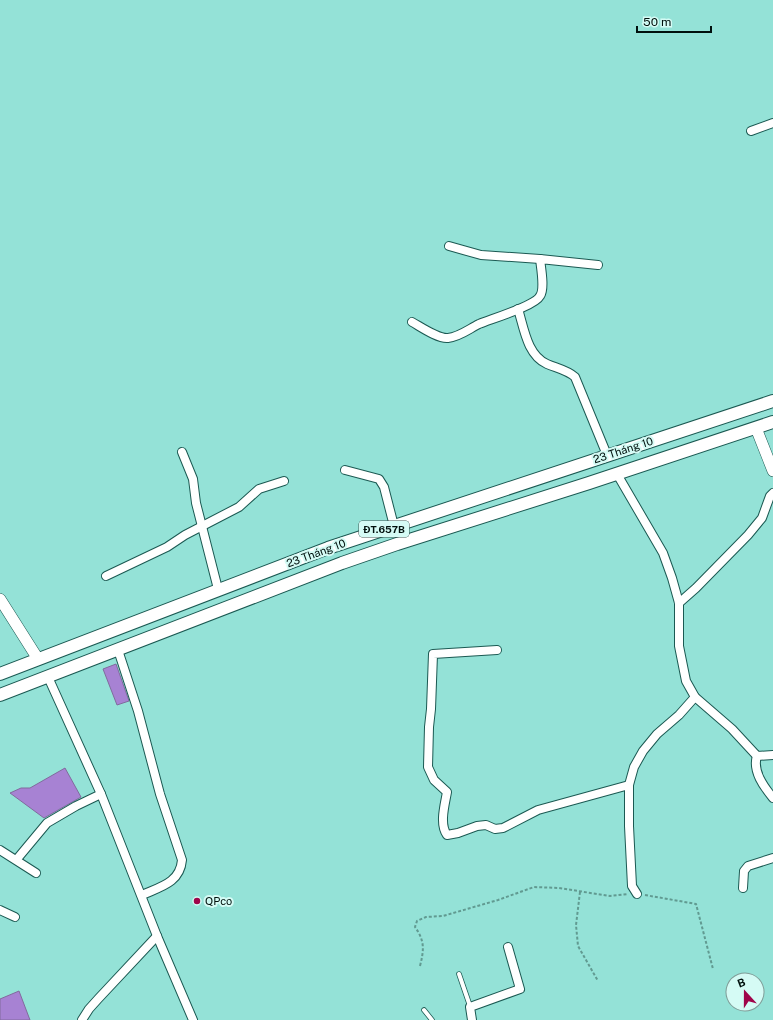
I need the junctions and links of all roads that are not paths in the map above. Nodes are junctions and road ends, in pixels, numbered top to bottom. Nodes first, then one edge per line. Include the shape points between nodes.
1 (773, 123) edge
2 (751, 131) dead end
3 (449, 246) dead end
4 (540, 259) junction
5 (598, 265) dead end
6 (518, 309) junction
7 (412, 322) dead end
8 (773, 401) edge
9 (748, 409) junction
10 (773, 422) edge
11 (756, 428) junction
12 (182, 452) dead end
13 (607, 455) junction
14 (345, 470) dead end
15 (773, 471) edge
16 (617, 474) junction
17 (284, 480) dead end
18 (773, 493) edge
19 (202, 526) junction
20 (394, 526) junction
21 (106, 576) dead end
22 (218, 589) junction
23 (0, 599) edge
24 (679, 603) junction
25 (118, 650) junction
26 (497, 650) dead end
27 (38, 659) junction
28 (0, 674) edge
29 (48, 677) junction
30 (0, 695) edge
31 (695, 697) junction
32 (773, 755) edge
33 (757, 756) junction
34 (629, 785) junction
35 (101, 794) junction
36 (773, 798) edge
37 (0, 850) edge
38 (773, 858) edge
39 (17, 859) junction
40 (36, 873) dead end
41 (743, 888) dead end
42 (637, 894) road end
43 (142, 895) junction
44 (0, 910) edge
45 (15, 917) dead end
46 (158, 936) junction
47 (508, 947) dead end
48 (459, 974) dead end
49 (470, 1007) junction
50 (424, 1010) dead end
51 (82, 1020) edge
52 (194, 1020) edge
53 (432, 1020) edge
54 (472, 1020) edge

1 - 2 street
3 - 4 street via 481,255
4 - 5 street
4 - 6 street via 540,297
6 - 7 street via 447,338
6 - 13 street via 533,353 541,361 570,372 575,377
8 - 9 main road, 23 Tháng 10 / ĐT.657B
9 - 11 main road
9 - 13 main road, 23 Tháng 10 / ĐT.657B
10 - 11 main road, 23 Tháng 10 / ĐT.657B
11 - 15 street
11 - 16 main road, 23 Tháng 10 / ĐT.657B
12 - 19 street via 193,479
13 - 16 main road
13 - 20 main road, 23 Tháng 10 / ĐT.657B
14 - 20 street via 379,479 384,487
16 - 24 street via 663,553
16 - 25 main road, 23 Tháng 10 / ĐT.657B via 342,563
17 - 19 street via 259,489 239,508
18 - 24 street via 762,518 748,535
19 - 21 street via 168,547
19 - 22 street
20 - 22 main road, 23 Tháng 10 / ĐT.657B
22 - 27 main road, 23 Tháng 10 / ĐT.657B
23 - 27 street
24 - 31 street via 681,660 686,681
25 - 29 main road, 23 Tháng 10 / ĐT.657B
25 - 43 street via 182,860 176,878
26 - 34 street via 433,654 428,767 434,780 447,792 443,819 447,835 477,826 503,828 538,810
27 - 28 main road, 23 Tháng 10 / ĐT.657B
27 - 29 main road
29 - 30 main road, 23 Tháng 10 / ĐT.657B
29 - 35 street
31 - 33 street via 732,729
31 - 34 street via 657,734 643,752 634,768
32 - 33 street
33 - 36 street via 758,775
34 - 42 street via 630,873 632,886
35 - 39 street via 47,823
35 - 43 street
37 - 39 street
38 - 41 street via 748,866 744,871
39 - 40 street
43 - 46 street
44 - 45 street
46 - 51 street via 98,999
46 - 52 street
47 - 49 street via 520,989
48 - 49 lane
49 - 54 street
50 - 53 lane

